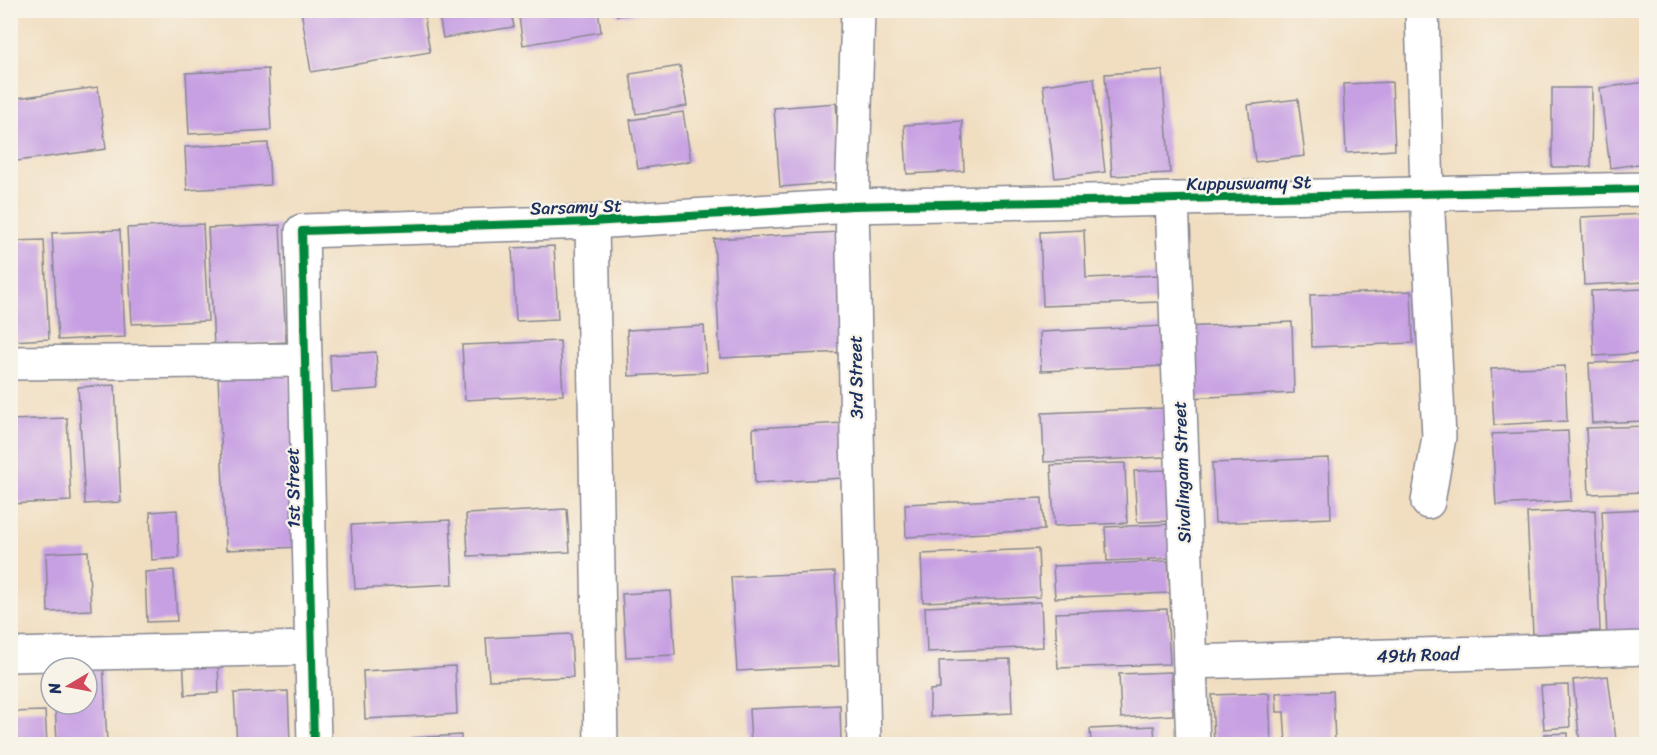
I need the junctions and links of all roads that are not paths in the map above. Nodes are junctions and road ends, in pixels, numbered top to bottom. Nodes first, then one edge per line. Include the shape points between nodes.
1 (858, 10) edge
2 (1422, 10) edge
3 (1647, 189) edge
4 (1427, 194) junction
5 (1172, 199) junction
6 (852, 206) junction
7 (592, 222) junction
8 (302, 231) joint
9 (305, 360) junction
10 (10, 363) edge
11 (1428, 502) dead end
12 (311, 648) junction
13 (1647, 648) edge
14 (10, 655) edge
15 (1190, 663) junction
16 (314, 744) edge
17 (601, 744) edge
18 (864, 744) edge
19 (1193, 744) edge

1 - 6 street, 3rd Street
2 - 4 street
3 - 4 street, Kuppuswamy St
4 - 5 street, Kuppuswamy St
4 - 11 street via 1439,437
5 - 6 street, Kuppuswamy St
5 - 15 street, Sivalingam Street
6 - 7 street, Sarsamy St
6 - 18 street, 3rd Street
7 - 8 street, Sarsamy St
7 - 17 street
8 - 9 street, 1st Street
9 - 10 street
9 - 12 street, 1st Street
12 - 14 street
12 - 16 street, 1st Street
13 - 15 street, 49th Road
15 - 19 street, Sivalingam Street

